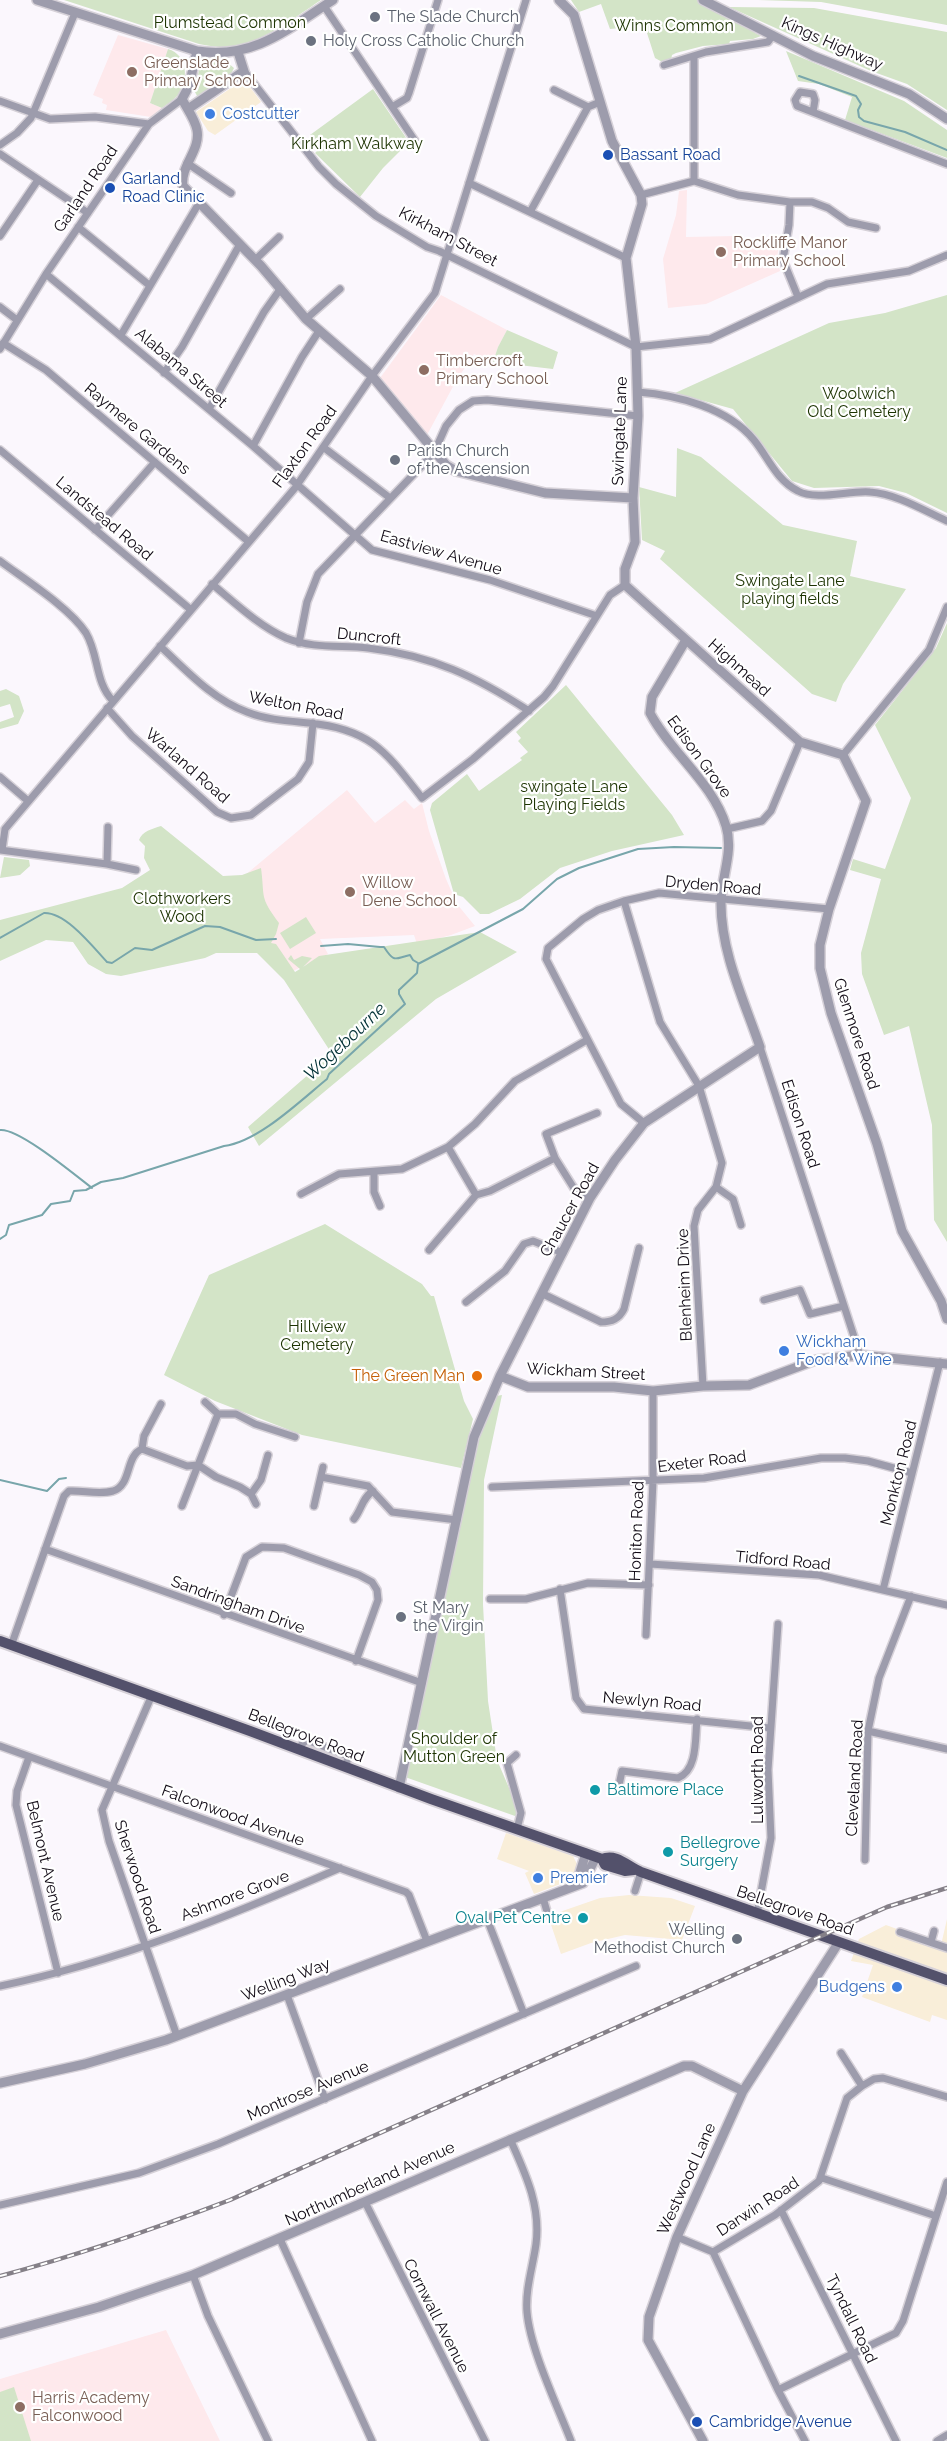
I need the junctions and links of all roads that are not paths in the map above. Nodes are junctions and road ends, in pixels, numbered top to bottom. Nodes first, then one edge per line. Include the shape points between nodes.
1 (37, 0) edge
2 (333, 0) edge
3 (438, 0) edge
4 (526, 0) edge
5 (559, 0) edge
6 (703, 0) edge
7 (324, 6) junction
8 (75, 13) junction
9 (773, 35) junction
10 (197, 51) junction
11 (238, 52) junction
12 (694, 57) junction
13 (664, 65) dead end
14 (244, 70) junction
15 (554, 90) dead end
16 (182, 99) junction
17 (0, 100) edge
18 (600, 102) junction
19 (392, 107) junction
20 (588, 107) junction
21 (188, 110) junction
22 (813, 112) dead end
23 (34, 113) junction
24 (947, 119) edge
25 (149, 124) junction
26 (415, 141) dead end
27 (0, 145) edge
28 (0, 154) edge
29 (187, 163) junction
30 (947, 164) edge
31 (38, 180) junction
32 (694, 181) junction
33 (469, 183) junction
34 (231, 193) dead end
35 (641, 195) junction
36 (199, 202) junction
37 (790, 202) junction
38 (530, 212) junction
39 (88, 213) junction
40 (78, 227) junction
41 (876, 228) dead end
42 (0, 236) edge
43 (279, 237) dead end
44 (240, 244) junction
45 (447, 255) junction
46 (947, 255) edge
47 (626, 258) junction
48 (255, 260) junction
49 (46, 274) junction
50 (150, 285) junction
51 (281, 288) junction
52 (340, 289) dead end
53 (798, 297) junction
54 (0, 307) edge
55 (17, 320) junction
56 (306, 320) junction
57 (319, 331) junction
58 (120, 335) junction
59 (2, 346) edge
60 (636, 347) junction
61 (164, 373) junction
62 (372, 376) junction
63 (638, 392) junction
64 (209, 409) junction
65 (638, 416) junction
66 (253, 446) junction
67 (322, 447) junction
68 (0, 450) edge
69 (434, 453) junction
70 (155, 462) junction
71 (297, 484) junction
72 (390, 498) junction
73 (633, 498) junction
74 (947, 522) edge
75 (96, 530) junction
76 (355, 535) junction
77 (249, 542) junction
78 (0, 561) edge
79 (212, 584) junction
80 (625, 585) junction
81 (947, 607) edge
82 (190, 609) junction
83 (597, 616) junction
84 (944, 620) edge
85 (686, 640) junction
86 (299, 643) junction
87 (160, 646) junction
88 (113, 701) junction
89 (107, 708) junction
90 (529, 711) junction
91 (314, 723) junction
92 (800, 742) junction
93 (843, 755) junction
94 (0, 777) edge
95 (28, 801) junction
96 (108, 827) dead end
97 (727, 829) junction
98 (1, 850) edge
99 (107, 864) junction
100 (136, 870) dead end
101 (624, 901) junction
102 (721, 901) junction
103 (829, 909) junction
104 (587, 1040) junction
105 (760, 1047) junction
106 (699, 1086) junction
107 (597, 1113) dead end
108 (644, 1123) junction
109 (447, 1147) junction
110 (555, 1158) junction
111 (374, 1172) junction
112 (716, 1187) junction
113 (301, 1194) dead end
114 (476, 1195) junction
115 (590, 1198) junction
116 (380, 1206) dead end
117 (741, 1225) dead end
118 (639, 1248) dead end
119 (429, 1250) dead end
120 (563, 1253) junction
121 (543, 1294) junction
122 (764, 1300) dead end
123 (944, 1300) edge
124 (466, 1302) dead end
125 (844, 1306) junction
126 (947, 1319) edge
127 (860, 1355) junction
128 (944, 1363) edge
129 (500, 1376) junction
130 (703, 1386) junction
131 (652, 1391) junction
132 (205, 1402) dead end
133 (161, 1404) dead end
134 (218, 1414) junction
135 (295, 1437) dead end
136 (142, 1449) junction
137 (268, 1455) dead end
138 (198, 1466) junction
139 (323, 1467) dead end
140 (912, 1473) junction
141 (321, 1477) junction
142 (653, 1481) junction
143 (492, 1487) dead end
144 (373, 1491) junction
145 (251, 1494) junction
146 (256, 1504) dead end
147 (182, 1506) dead end
148 (314, 1506) dead end
149 (354, 1519) dead end
150 (457, 1520) junction
151 (45, 1549) junction
152 (650, 1564) junction
153 (649, 1585) junction
154 (560, 1589) junction
155 (884, 1590) junction
156 (911, 1596) junction
157 (489, 1599) dead end
158 (947, 1605) edge
159 (224, 1615) junction
160 (778, 1624) dead end
161 (646, 1635) dead end
162 (0, 1641) edge
163 (11, 1646) junction
164 (356, 1661) junction
165 (422, 1683) junction
166 (152, 1695) junction
167 (697, 1719) junction
168 (770, 1728) junction
169 (868, 1731) junction
170 (0, 1746) edge
171 (947, 1749) edge
172 (516, 1755) dead end
173 (29, 1756) junction
174 (113, 1787) junction
175 (399, 1788) junction
176 (618, 1790) dead end
177 (517, 1829) junction
178 (594, 1856) junction
179 (865, 1860) dead end
180 (340, 1868) junction
181 (637, 1871) junction
182 (635, 1891) dead end
183 (543, 1898) junction
184 (757, 1914) junction
185 (548, 1915) dead end
186 (487, 1919) junction
187 (934, 1931) dead end
188 (900, 1932) dead end
189 (427, 1941) junction
190 (839, 1942) junction
191 (930, 1942) junction
192 (145, 1945) junction
193 (947, 1948) edge
194 (636, 1966) dead end
195 (58, 1972) junction
196 (947, 1980) edge
197 (0, 1986) edge
198 (287, 1995) junction
199 (524, 2014) junction
200 (177, 2036) junction
201 (841, 2053) dead end
202 (0, 2083) edge
203 (862, 2086) junction
204 (743, 2091) junction
205 (947, 2097) edge
206 (325, 2099) junction
207 (510, 2139) junction
208 (822, 2178) junction
209 (947, 2182) edge
210 (365, 2202) junction
211 (0, 2205) edge
212 (781, 2210) junction
213 (936, 2216) junction
214 (677, 2237) junction
215 (280, 2239) junction
216 (713, 2252) junction
217 (193, 2275) junction
218 (0, 2334) edge
219 (853, 2354) junction
220 (778, 2390) junction
221 (947, 2435) edge
222 (268, 2441) edge
223 (372, 2441) edge
224 (485, 2441) edge
225 (571, 2441) edge
226 (703, 2441) edge
227 (805, 2441) edge
228 (896, 2441) edge
229 (937, 2441) edge

1 - 8 street
2 - 7 street
3 - 19 street via 407,98
4 - 33 street, Flaxton Road
5 - 18 street via 574,15
6 - 9 street, Kings Highway
7 - 11 street via 273,39
7 - 19 street
8 - 10 street
8 - 23 street
9 - 12 street via 768,42
9 - 24 street, Kings Highway via 841,68 909,94
10 - 11 street
10 - 16 street
11 - 14 street, Kirkham Street
12 - 13 street
12 - 32 street
14 - 21 street
14 - 45 street, Kirkham Street via 336,184 376,216
15 - 20 street
16 - 21 street
16 - 25 street, Garland Road
17 - 23 street
18 - 20 street
18 - 35 street via 612,141
19 - 26 street
20 - 38 street
21 - 29 street via 197,138
22 - 30 street
23 - 25 street via 50,119 95,117
23 - 27 street via 27,125
25 - 39 street, Garland Road
28 - 31 street
29 - 34 street
29 - 36 street via 183,186
31 - 39 street
31 - 42 street
32 - 35 street
32 - 37 street via 738,195
33 - 38 street
33 - 45 street, Flaxton Road
35 - 47 street, Swingate Lane via 642,204
36 - 44 street
36 - 50 street
37 - 41 street via 812,202 848,222
37 - 53 street via 783,260
38 - 47 street
39 - 40 street, Garland Road
40 - 49 street, Garland Road
40 - 50 street
43 - 48 street
44 - 48 street
44 - 61 street
45 - 60 street, Kirkham Street
45 - 62 street, Flaxton Road via 435,293
46 - 53 street via 909,271 840,280
47 - 60 street, Swingate Lane
48 - 51 street
49 - 55 street, Garland Road
49 - 58 street, Alabama Street
50 - 58 street
51 - 56 street
51 - 64 street
52 - 56 street
53 - 60 street via 710,339
54 - 55 street
55 - 59 street, Garland Road
56 - 57 street
57 - 62 street
57 - 66 street
58 - 61 street, Alabama Street
59 - 70 street, Raymere Gardens via 46,370
60 - 63 street, Swingate Lane
61 - 64 street, Alabama Street
62 - 67 street, Flaxton Road
62 - 69 street
63 - 65 street, Swingate Lane
63 - 74 street via 708,408 730,418 753,439 786,484 801,493 871,492 895,498
64 - 66 street, Alabama Street
65 - 69 street via 480,399 459,410 446,426
65 - 73 street, Swingate Lane
66 - 71 street, Alabama Street
67 - 71 street, Flaxton Road
67 - 72 street
68 - 75 street, Landstead Road
69 - 72 street
69 - 73 street via 456,471 545,493
70 - 75 street
70 - 77 street, Raymere Gardens
71 - 76 street, Eastview Avenue
71 - 77 street, Flaxton Road
72 - 76 street
73 - 80 street, Swingate Lane via 634,542 625,569
75 - 82 street, Landstead Road
76 - 83 street, Eastview Avenue via 372,550 490,580
76 - 86 street via 318,574 311,587
77 - 79 street, Flaxton Road
78 - 88 street via 84,629 104,692
79 - 82 street, Flaxton Road
79 - 86 street, Duncroft via 271,630
80 - 83 street via 610,595
80 - 85 street, Highmead
81 - 84 street
82 - 87 street, Flaxton Road
83 - 90 street via 554,686
84 - 93 street via 929,650
85 - 92 street, Highmead
85 - 97 street, Edison Grove via 652,697 650,713 720,810
86 - 90 street, Duncroft via 366,648 437,662 476,679
87 - 88 street, Flaxton Road
87 - 91 street, Welton Road via 229,705 261,717
88 - 89 street, Flaxton Road
89 - 91 street, Warland Road via 200,797 231,818 255,812 303,774 309,762
89 - 95 street, Flaxton Road
90 - 91 street, Welton Road via 422,798 378,746 351,731
92 - 93 street, Highmead
92 - 97 street via 771,811 762,821
93 - 103 street, Glenmore Road via 866,801
94 - 95 street
95 - 98 street, Flaxton Road via 5,829
96 - 99 street
97 - 102 street, Edison Grove via 729,855
98 - 99 street
99 - 100 street
101 - 102 street, Dryden Road via 659,893
101 - 104 street, Dryden Road via 583,919 548,948 546,958
101 - 106 street, Blenheim Drive via 660,1022
102 - 103 street, Dryden Road
102 - 105 street, Edison Road via 724,942
103 - 123 street, Glenmore Road via 820,945 820,968 831,1013 876,1141 902,1231
104 - 108 street via 621,1104
104 - 109 street via 515,1081
105 - 106 street, Chaucer Road
105 - 125 street, Edison Road
106 - 108 street, Chaucer Road
106 - 112 street, Blenheim Drive via 722,1163
107 - 110 street via 546,1134
108 - 115 street, Chaucer Road
109 - 111 street via 402,1170
109 - 114 street
110 - 114 street
110 - 115 street via 575,1190
111 - 113 street via 339,1174
111 - 116 street via 374,1192
112 - 117 street via 733,1199
112 - 130 street, Blenheim Drive via 698,1210 694,1226
114 - 119 street
115 - 120 street, Chaucer Road
118 - 121 street via 624,1309 610,1322 601,1322
120 - 121 street, Chaucer Road
120 - 124 street via 533,1241 524,1244 506,1271
121 - 129 street, Chaucer Road
122 - 125 street via 800,1290 810,1314
123 - 126 street, Glenmore Road
125 - 127 street, Edison Road
127 - 128 street, Wickham Street
127 - 130 street, Wickham Street via 816,1360 749,1385
128 - 140 street, Monkton Road
129 - 131 street, Wickham Street via 528,1387
129 - 150 street via 474,1437
130 - 131 street, Wickham Street
131 - 142 street, Honiton Road
132 - 134 street
133 - 136 street via 144,1436
134 - 135 street via 236,1414 255,1425
134 - 138 street
136 - 138 street via 187,1466
136 - 151 street via 135,1452 118,1489 102,1493 68,1488
137 - 145 street via 261,1480
138 - 145 street
138 - 147 street
139 - 141 street
140 - 142 street, Exeter Road via 868,1461 821,1458 704,1478
140 - 155 street, Monkton Road
141 - 144 street via 362,1483
141 - 148 street
142 - 143 street, Exeter Road
142 - 152 street, Honiton Road
144 - 149 street via 363,1500
144 - 150 street via 392,1512
145 - 146 street
150 - 165 street
151 - 159 street, Sandringham Drive
151 - 163 street
152 - 153 street, Honiton Road
152 - 155 street, Tidford Road via 819,1575
153 - 154 street via 588,1583
153 - 161 street, Honiton Road
154 - 157 street via 526,1599
154 - 167 street, Newlyn Road via 576,1698 584,1709
155 - 156 street, Tidford Road
156 - 158 street, Tidford Road
156 - 169 street, Cleveland Road via 879,1678
159 - 164 street, Sandringham Drive
159 - 164 street via 246,1557 262,1547 284,1548 372,1582 378,1600
160 - 168 street, Lulworth Road
162 - 163 main road, Bellegrove Road
163 - 166 main road, Bellegrove Road
164 - 165 street, Sandringham Drive
165 - 175 street
166 - 174 street, Sherwood Road
166 - 175 main road, Bellegrove Road
167 - 168 street, Newlyn Road
167 - 176 street via 691,1768 685,1775 678,1778 622,1771
168 - 184 street, Lulworth Road via 771,1838
169 - 171 street
169 - 179 street, Cleveland Road
170 - 173 street, Falconwood Avenue
172 - 177 street via 507,1763 521,1813
173 - 174 street, Falconwood Avenue
173 - 195 street, Belmont Avenue via 16,1805
174 - 180 street, Falconwood Avenue
174 - 192 street, Sherwood Road via 102,1810
175 - 177 main road, Bellegrove Road
177 - 178 main road, Bellegrove Road
178 - 181 main road, Bellegrove Road via 605,1865
178 - 183 street, Welling Way via 576,1885
180 - 189 street, Falconwood Avenue via 409,1895
180 - 192 street, Ashmore Grove
181 - 182 street
181 - 184 main road, Bellegrove Road
183 - 185 street
183 - 186 street, Welling Way
184 - 190 main road, Bellegrove Road
186 - 189 street, Welling Way
186 - 199 street
187 - 191 street
188 - 191 street
189 - 198 street, Welling Way
190 - 196 main road, Bellegrove Road
190 - 204 street, Westwood Lane
191 - 193 street
192 - 195 street, Ashmore Grove
192 - 200 street, Sherwood Road
194 - 199 street, Montrose Avenue
195 - 197 street, Ashmore Grove
198 - 200 street, Welling Way
198 - 206 street
199 - 206 street, Montrose Avenue
200 - 202 street, Welling Way via 85,2064
201 - 203 street
203 - 205 street via 883,2078
203 - 208 street, Darwin Road via 847,2098
204 - 207 street, Northumberland Avenue via 692,2066 684,2066
204 - 214 street, Westwood Lane
206 - 211 street, Montrose Avenue via 139,2173
207 - 210 street, Northumberland Avenue
207 - 225 street via 529,2182 536,2216 527,2301 531,2336
208 - 212 street, Darwin Road
208 - 213 street
209 - 213 street
210 - 215 street, Northumberland Avenue
210 - 224 street, Cornwall Avenue
212 - 216 street, Darwin Road
212 - 219 street, Tyndall Road
213 - 219 street via 901,2328 890,2338
214 - 216 street, Darwin Road
214 - 226 street, Westwood Lane via 649,2317 648,2340
215 - 217 street, Northumberland Avenue
215 - 223 street
216 - 220 street
217 - 218 street, Northumberland Avenue via 99,2307
217 - 222 street via 208,2316
219 - 220 street
219 - 228 street, Tyndall Road
220 - 227 street
221 - 229 street

